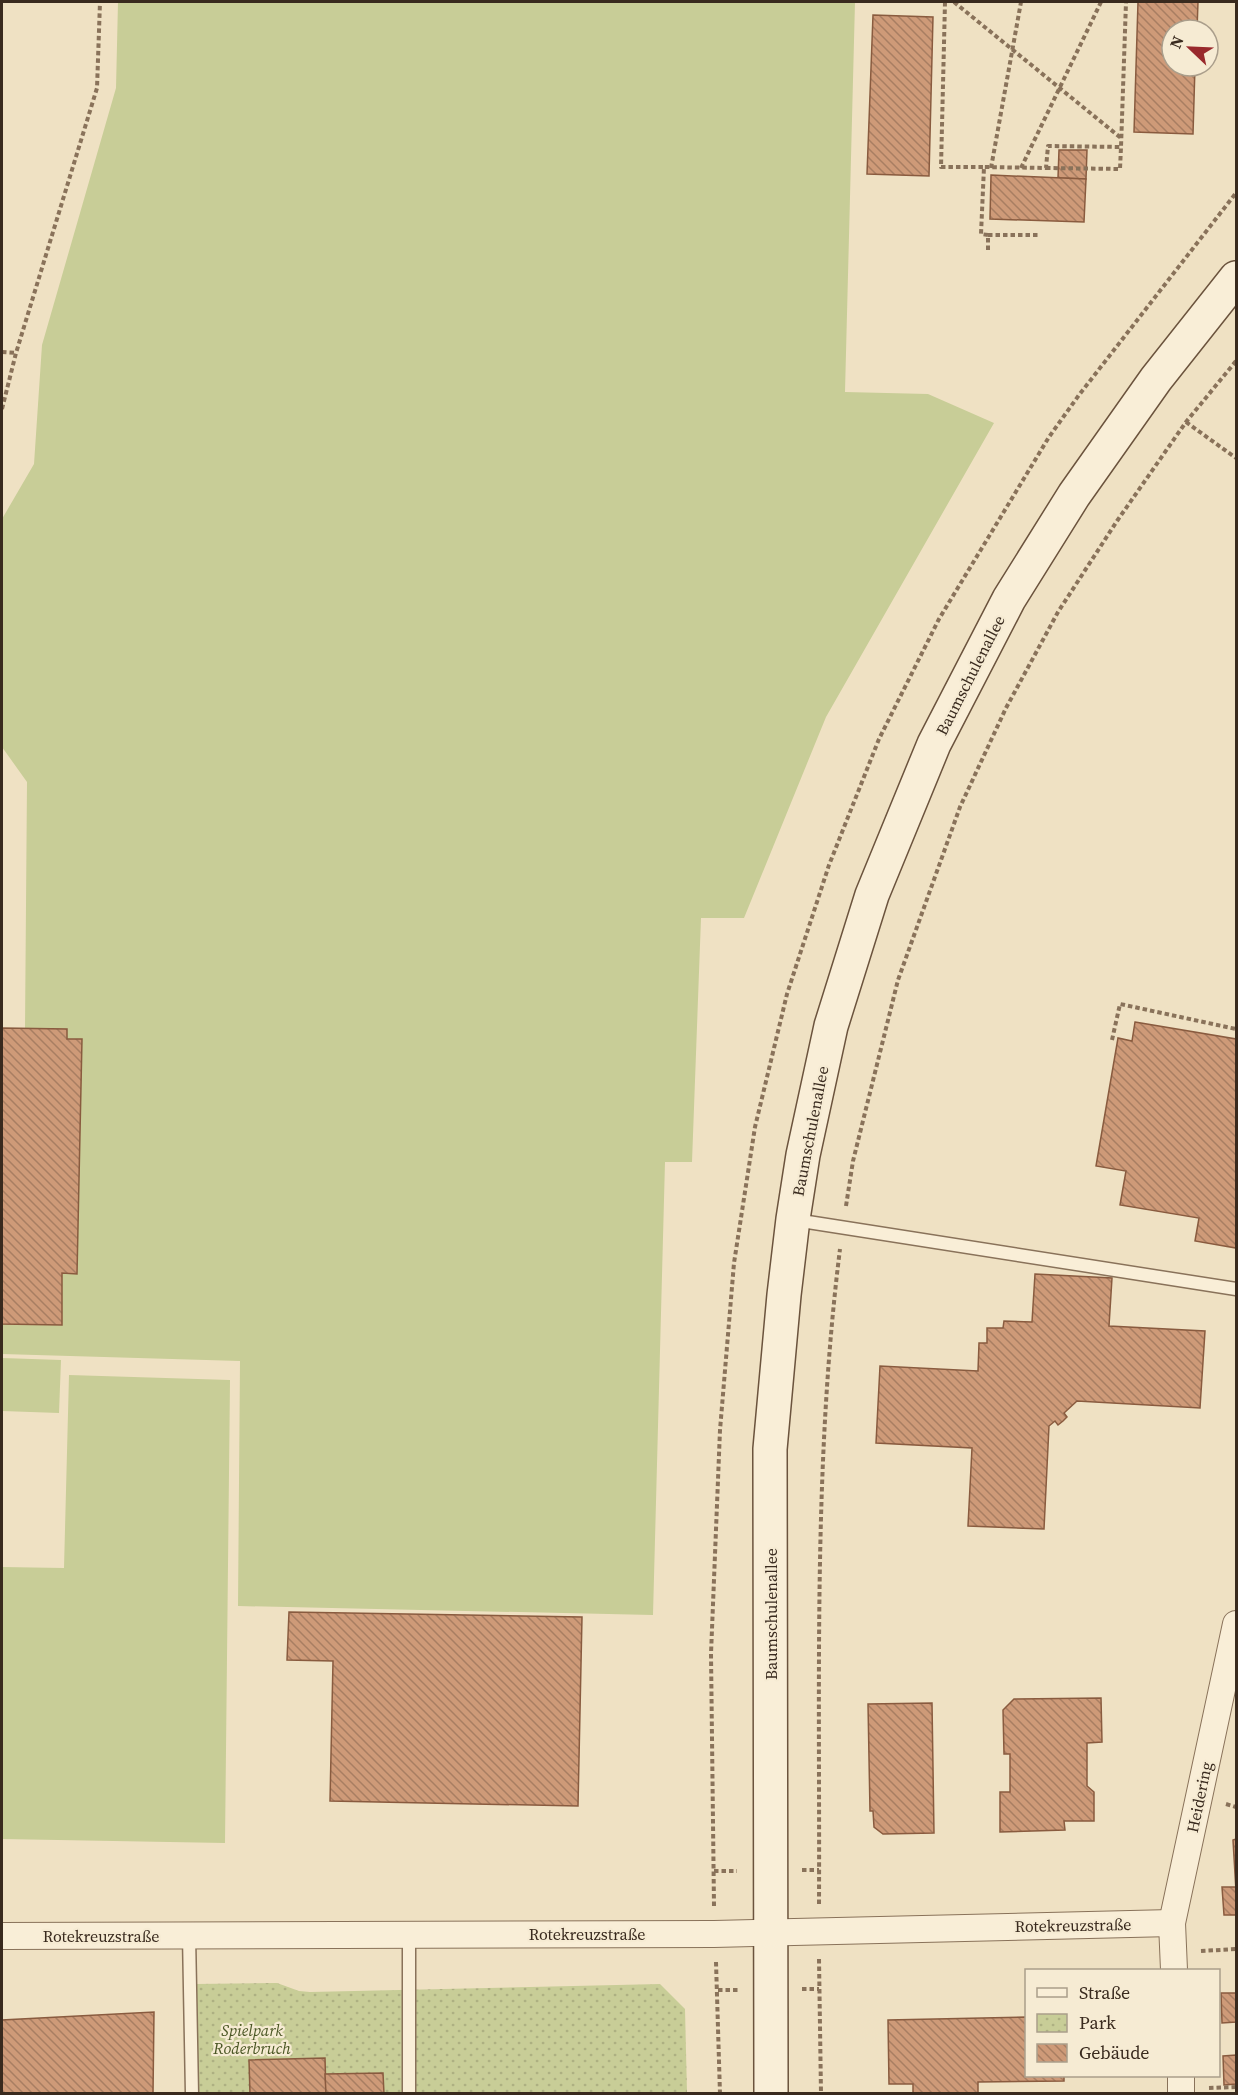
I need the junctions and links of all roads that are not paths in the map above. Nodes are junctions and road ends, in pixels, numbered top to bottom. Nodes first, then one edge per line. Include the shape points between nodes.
1 (1236, 278) edge
2 (793, 1220) junction
3 (1236, 1289) edge
4 (1236, 1624) edge
5 (1172, 1923) junction
6 (769, 1932) junction
7 (189, 1935) junction
8 (409, 1935) junction
9 (2, 1936) edge
10 (1174, 1969) edge
11 (1180, 2077) edge
12 (192, 2094) edge
13 (410, 2094) edge
14 (771, 2094) edge
15 (1182, 2094) edge

1 - 2 main road, Baumschulenallee via 1156,379 1074,495 1009,599 934,744 872,895 831,1026
2 - 3 lane
2 - 6 main road, Baumschulenallee via 770,1449
4 - 5 street, Heidering
5 - 6 street, Rotekreuzstraße
5 - 10 street, Heidering
6 - 8 street, Rotekreuzstraße
6 - 14 main road, Baumschulenallee
7 - 8 street, Rotekreuzstraße
7 - 9 street, Rotekreuzstraße
7 - 12 lane
8 - 13 lane
11 - 15 street

